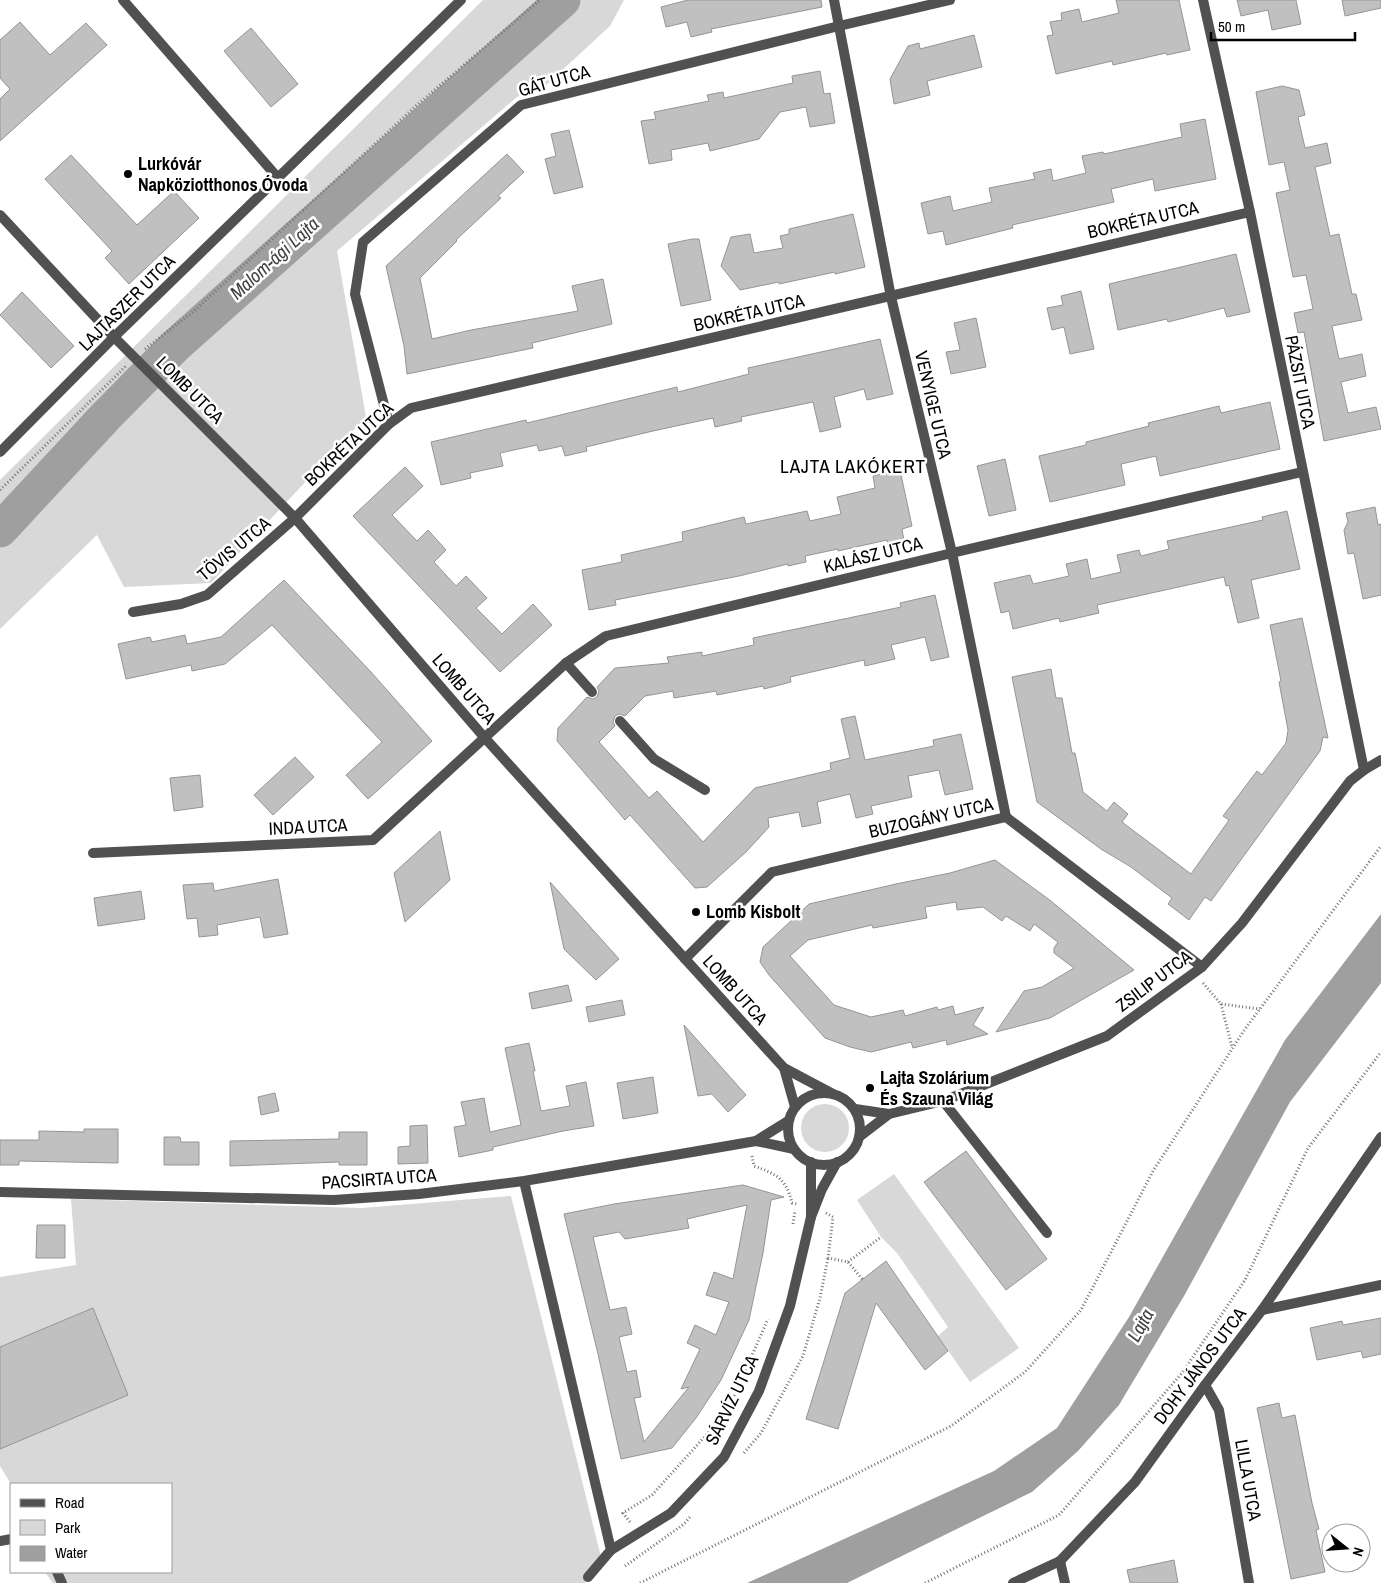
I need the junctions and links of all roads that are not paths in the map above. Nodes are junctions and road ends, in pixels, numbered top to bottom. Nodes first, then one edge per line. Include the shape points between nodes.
1 (123, 0) edge
2 (462, 0) edge
3 (834, 0) edge
4 (950, 0) edge
5 (1203, 0) edge
6 (839, 26) junction
7 (278, 178) junction
8 (1250, 212) junction
9 (0, 215) edge
10 (891, 297) junction
11 (114, 337) junction
12 (389, 424) junction
13 (0, 452) edge
14 (1302, 472) junction
15 (295, 518) junction
16 (952, 553) junction
17 (133, 612) dead end
18 (566, 663) junction
19 (592, 692) dead end
20 (620, 721) dead end
21 (484, 737) junction
22 (1381, 760) edge
23 (1364, 770) junction
24 (705, 790) dead end
25 (1006, 817) junction
26 (93, 853) dead end
27 (685, 959) junction
28 (1198, 970) junction
29 (784, 1068) junction
30 (833, 1094) junction
31 (943, 1101) junction
32 (795, 1107) junction
33 (855, 1110) junction
34 (889, 1114) junction
35 (788, 1121) junction
36 (859, 1137) junction
37 (1381, 1137) edge
38 (753, 1141) junction
39 (794, 1149) junction
40 (811, 1162) junction
41 (837, 1162) junction
42 (524, 1181) junction
43 (0, 1192) edge
44 (812, 1210) junction
45 (1048, 1233) dead end
46 (1381, 1285) edge
47 (1262, 1310) junction
48 (1205, 1386) junction
49 (611, 1550) junction
50 (1060, 1561) junction
51 (588, 1577) dead end
52 (1013, 1583) edge
53 (1065, 1583) edge
54 (1249, 1583) edge

1 - 7 street
2 - 7 street, LAJTASZER UTCA
3 - 6 street, VENYIGE UTCA
4 - 6 street, GÁT UTCA
5 - 8 street, PÁZSIT UTCA
6 - 10 street, VENYIGE UTCA
6 - 12 street, GÁT UTCA via 520,105 364,242 355,294
7 - 11 street, LAJTASZER UTCA
8 - 10 street, BOKRÉTA UTCA
8 - 14 street, PÁZSIT UTCA
9 - 11 street, LOMB UTCA
10 - 12 street, BOKRÉTA UTCA via 411,408
10 - 16 street, VENYIGE UTCA
11 - 13 street, LAJTASZER UTCA
11 - 15 street, LOMB UTCA
12 - 15 street, BOKRÉTA UTCA
14 - 16 street, KALÁSZ UTCA
14 - 23 street, PÁZSIT UTCA
15 - 17 street, TÖVIS UTCA via 207,595 181,604
15 - 21 street, LOMB UTCA
16 - 18 street, KALÁSZ UTCA via 606,636
16 - 25 street, VENYIGE UTCA
18 - 19 street
18 - 21 street, KALÁSZ UTCA
20 - 24 street via 654,759
21 - 26 street, INDA UTCA via 373,840
21 - 27 street, LOMB UTCA
22 - 23 street, ZSILIP UTCA
23 - 28 street, ZSILIP UTCA via 1350,781 1242,923
25 - 27 street, BUZOGÁNY UTCA via 772,872
25 - 28 street, BUZOGÁNY UTCA
27 - 29 street, LOMB UTCA
28 - 31 street, ZSILIP UTCA via 1107,1036
29 - 30 street
29 - 32 street
30 - 32 street via 819,1093 806,1097
30 - 33 street via 845,1099
31 - 34 street, ZSILIP UTCA
31 - 45 street
32 - 35 street
33 - 34 street
33 - 36 street via 860,1122
34 - 36 street
35 - 38 street
35 - 39 street via 788,1136
36 - 41 street via 854,1150
37 - 47 street, DOHY JÁNOS UTCA
38 - 39 street
38 - 42 street, PACSIRTA UTCA
39 - 40 street
40 - 41 street via 831,1165
40 - 44 street
41 - 44 street
42 - 43 street, PACSIRTA UTCA via 334,1200
42 - 49 street
44 - 49 street, SÁRVÍZ UTCA via 790,1306 759,1392 724,1457 671,1513
46 - 47 street
47 - 48 street, DOHY JÁNOS UTCA
48 - 50 street, DOHY JÁNOS UTCA via 1135,1482
48 - 54 street, LILLA UTCA via 1219,1410
49 - 51 street, SÁRVÍZ UTCA
50 - 52 street, DOHY JÁNOS UTCA
50 - 53 street

